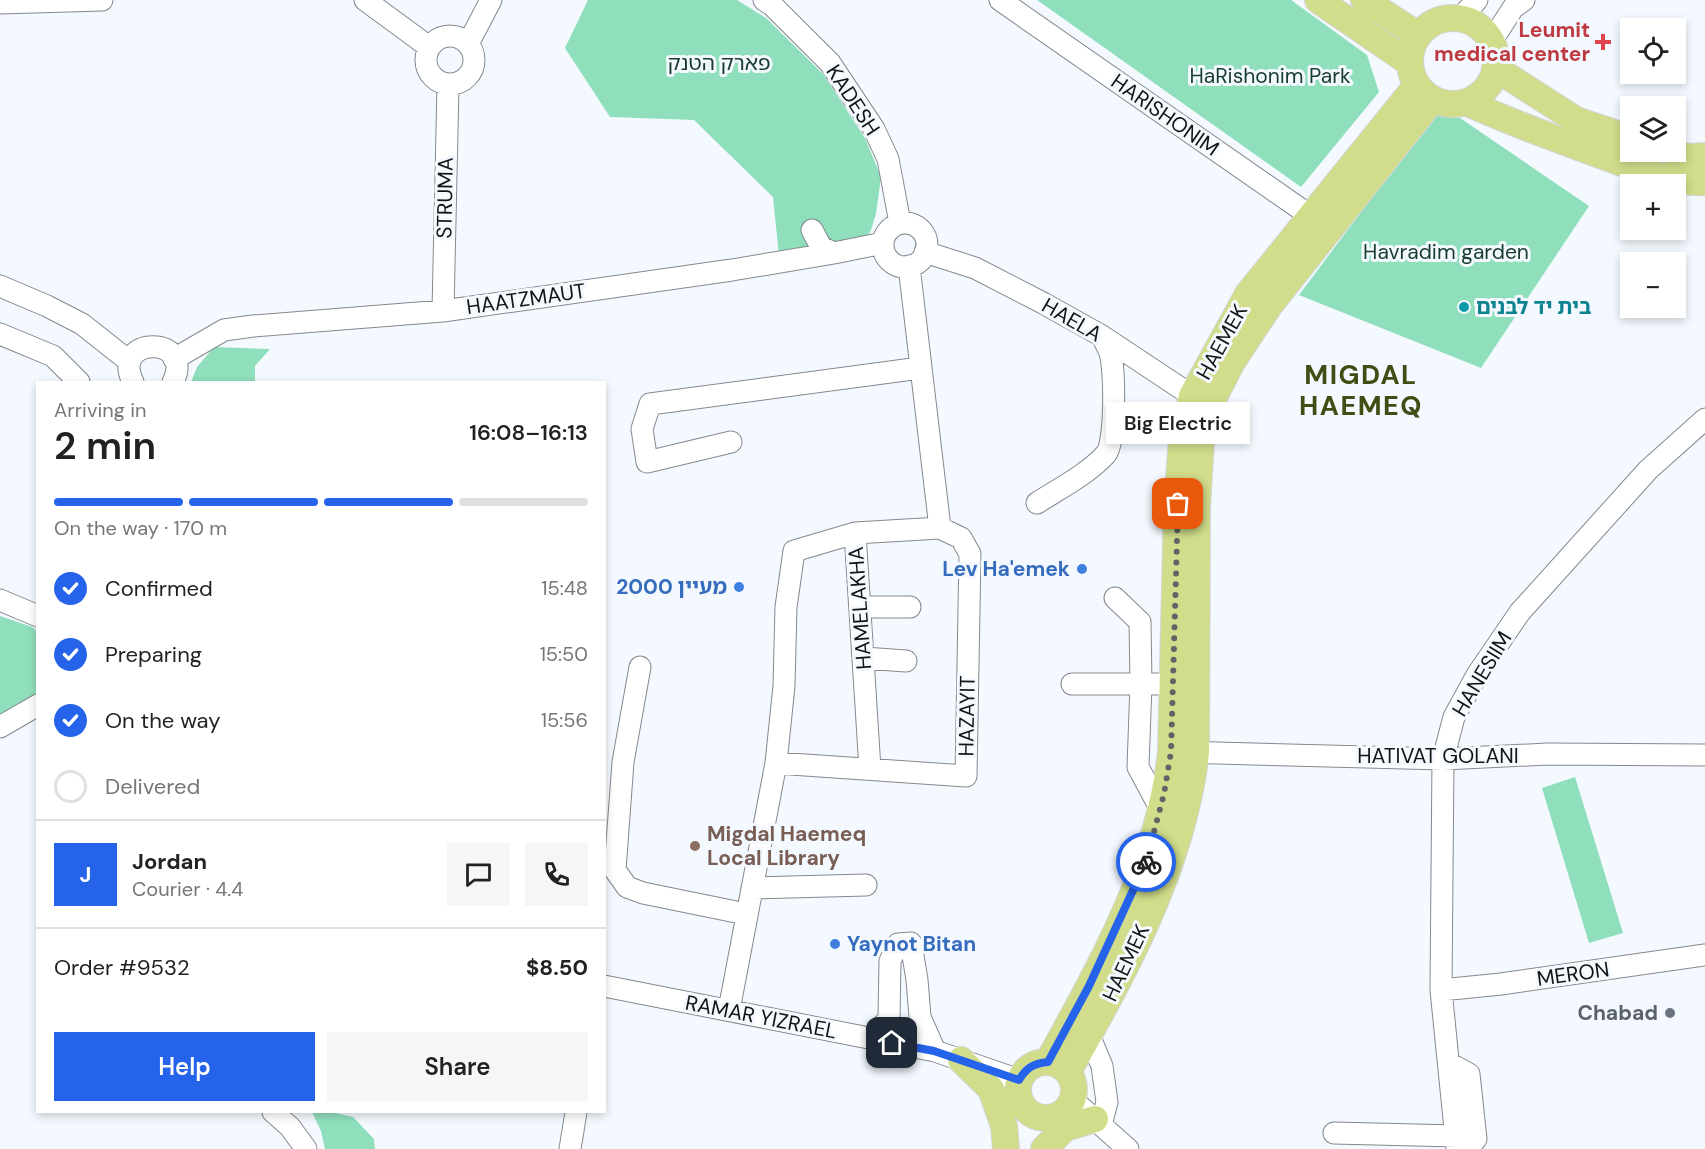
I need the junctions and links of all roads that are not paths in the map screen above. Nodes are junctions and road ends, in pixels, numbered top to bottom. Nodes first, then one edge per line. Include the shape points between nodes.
1 (102, 0) edge
2 (365, 0) edge
3 (491, 0) edge
4 (764, 0) edge
5 (1000, 0) edge
6 (1318, 0) edge
7 (1364, 0) edge
8 (1524, 0) edge
9 (0, 3) edge
10 (1468, 9) edge
11 (1418, 35) junction
12 (1491, 42) junction
13 (468, 44) junction
14 (429, 47) junction
15 (1495, 68) junction
16 (1420, 82) junction
17 (448, 85) junction
18 (1466, 102) junction
19 (1620, 135) edge
20 (1705, 147) edge
21 (1686, 154) edge
22 (1705, 182) edge
23 (900, 223) junction
24 (1320, 223) junction
25 (812, 230) dead end
26 (883, 243) junction
27 (926, 252) junction
28 (834, 253) junction
29 (909, 266) junction
30 (0, 286) edge
31 (443, 311) junction
32 (0, 334) edge
33 (1102, 336) junction
34 (174, 359) junction
35 (920, 368) junction
36 (131, 372) edge
37 (78, 381) edge
38 (173, 381) edge
39 (1200, 401) junction
40 (1705, 419) edge
41 (732, 442) dead end
42 (1037, 503) dead end
43 (940, 528) junction
44 (855, 533) junction
45 (1116, 598) dead end
46 (0, 600) edge
47 (861, 607) junction
48 (910, 607) dead end
49 (36, 615) edge
50 (864, 658) junction
51 (906, 662) dead end
52 (640, 668) dead end
53 (1072, 684) dead end
54 (1141, 684) junction
55 (1184, 684) junction
56 (36, 706) edge
57 (0, 727) edge
58 (1183, 752) junction
59 (1705, 755) edge
60 (1443, 759) junction
61 (776, 763) junction
62 (870, 769) junction
63 (1161, 810) junction
64 (866, 885) dead end
65 (752, 888) junction
66 (746, 914) junction
67 (1705, 955) edge
68 (606, 986) edge
69 (1441, 990) junction
70 (729, 1010) junction
71 (1089, 1035) junction
72 (871, 1038) junction
73 (934, 1051) junction
74 (961, 1060) junction
75 (1058, 1067) junction
76 (1019, 1080) junction
77 (1073, 1100) junction
78 (274, 1113) edge
79 (576, 1113) edge
80 (1033, 1113) junction
81 (1098, 1122) junction
82 (1334, 1133) dead end
83 (1460, 1145) edge
84 (306, 1149) edge
85 (570, 1149) edge
86 (1006, 1149) edge
87 (1016, 1149) edge
88 (1037, 1149) edge
89 (1044, 1149) edge
90 (1128, 1149) edge

1 - 9 street
2 - 14 street
3 - 13 street
4 - 23 street, KADESH via 830,63 874,129 888,159
5 - 24 street, HARISHONIM
6 - 16 main road
7 - 11 main road
8 - 12 street via 1513,8
10 - 11 main road via 1430,25
10 - 12 main road via 1473,23
11 - 16 main road via 1411,48
12 - 15 main road
13 - 14 street via 448,36 440,37
13 - 17 street via 473,67 464,80
14 - 17 street via 425,63 428,71
15 - 18 main road via 1480,94
15 - 19 main road via 1576,120
16 - 18 main road via 1444,103
16 - 24 main road, HAEMEK
17 - 31 street, STRUMA
18 - 22 main road via 1502,120 1651,173
20 - 21 main road
23 - 26 street via 888,230
23 - 27 street via 919,228 926,239
24 - 39 main road, HAEMEK via 1232,363
25 - 28 street via 820,247
26 - 28 street, HAATZMAUT
26 - 29 street via 890,261
27 - 29 street
27 - 33 street, HAELA via 975,268
28 - 31 street, HAATZMAUT
29 - 35 street
30 - 36 street via 82,324
31 - 34 street, HAATZMAUT via 224,330
32 - 37 street via 53,356
33 - 39 street, HAELA
33 - 42 street via 1110,354 1113,389 1113,433 1108,452
34 - 36 street via 170,352 155,346 140,350
34 - 38 street via 177,370
35 - 41 street via 650,404 642,429 647,462
35 - 43 street
39 - 55 main road, HAEMEK via 1201,440
40 - 60 street, HANESIIM via 1648,470 1520,612 1454,717
43 - 44 street, HAMELAKHA
43 - 62 street, HAZAYIT via 961,538 970,554 966,776
44 - 47 street, HAMELAKHA
44 - 61 street via 794,551 786,608
45 - 54 street via 1140,622
46 - 49 street
47 - 48 street
47 - 50 street, HAMELAKHA
50 - 51 street
50 - 62 street, HAMELAKHA
52 - 66 street via 623,762 615,870 627,887 643,893
53 - 54 street
54 - 55 street
54 - 63 street via 1138,767
55 - 58 main road, HAEMEK
56 - 57 street
58 - 60 street, HATIVAT GOLANI
58 - 63 main road, HAEMEK via 1168,778
58 - 71 main road, HAEMEK via 1193,781 1166,876
59 - 60 street, HATIVAT GOLANI via 1548,754
60 - 69 street, HANESIIM
61 - 62 street, HAZAYIT
61 - 65 street
63 - 75 main road, HAEMEK via 1146,864 1089,986
64 - 65 street
65 - 66 street
66 - 70 street
67 - 69 street, MERON
68 - 70 street, RAMAR YIZRAEL
69 - 83 street, HANESIIM
70 - 72 street, RAMAR YIZRAEL
71 - 75 main road, HAEMEK
71 - 81 street via 1102,1066 1107,1102
72 - 73 street, RAMAR YIZRAEL
72 - 73 street via 889,1019 890,962 898,944 911,943 920,1017
73 - 74 street, RAMAR YIZRAEL
74 - 76 street, RAMAR YIZRAEL
74 - 86 main road via 991,1089 1004,1126
75 - 76 main road via 1030,1066
75 - 77 main road via 1074,1085
76 - 80 main road via 1019,1100
77 - 80 main road via 1052,1118
77 - 81 street
78 - 84 street
79 - 85 street
80 - 87 main road
80 - 88 main road
81 - 89 main road via 1065,1128
81 - 90 street
82 - 83 street

